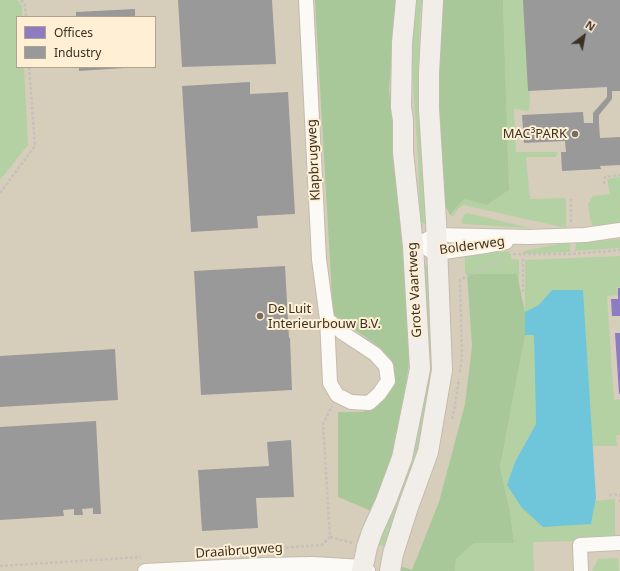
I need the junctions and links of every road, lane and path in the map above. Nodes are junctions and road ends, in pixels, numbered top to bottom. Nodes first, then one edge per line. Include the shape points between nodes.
1 (21, 0) edge
2 (306, 0) edge
3 (406, 0) edge
4 (433, 0) edge
5 (26, 16) edge
6 (29, 68) edge
7 (620, 175) edge
8 (604, 184) dead end
9 (0, 193) edge
10 (620, 230) edge
11 (436, 244) junction
12 (413, 246) junction
13 (620, 250) edge
14 (523, 257) dead end
15 (523, 292) dead end
16 (327, 319) junction
17 (337, 395) junction
18 (450, 426) dead end
19 (620, 494) edge
20 (609, 495) dead end
21 (620, 503) edge
22 (330, 537) junction
23 (620, 543) edge
24 (367, 547) junction
25 (202, 553) dead end
26 (142, 557) dead end
27 (264, 565) junction
28 (0, 566) edge
29 (364, 570) edge
30 (145, 571) edge
31 (294, 571) edge
32 (390, 571) edge
33 (582, 571) edge

1 - 5 path via 25,5
2 - 16 street, Klapbrugweg via 319,259
3 - 12 main road, Grote Vaartweg via 401,107
4 - 11 main road, Grote Vaartweg via 428,91
6 - 9 path via 35,146
7 - 8 path via 605,177
10 - 11 street, Bolderweg via 585,235
11 - 12 street, Bolderweg
11 - 32 main road, Grote Vaartweg via 442,370 428,452 408,507
12 - 24 main road, Grote Vaartweg via 420,369 402,458
13 - 18 path via 572,254 515,253 460,280 462,356
14 - 15 path
16 - 17 street, Klapbrugweg via 330,383
16 - 17 street via 375,354 386,366 388,381 369,403 351,402
17 - 22 path via 323,424
19 - 20 path
19 - 21 path
22 - 24 path
22 - 25 path, Draaibrugweg via 322,545
23 - 33 street via 580,545
24 - 29 main road, Grote Vaartweg
26 - 28 path
27 - 29 street, Draaibrugweg via 313,564
27 - 30 street, Draaibrugweg
27 - 31 street, Draaibrugweg

